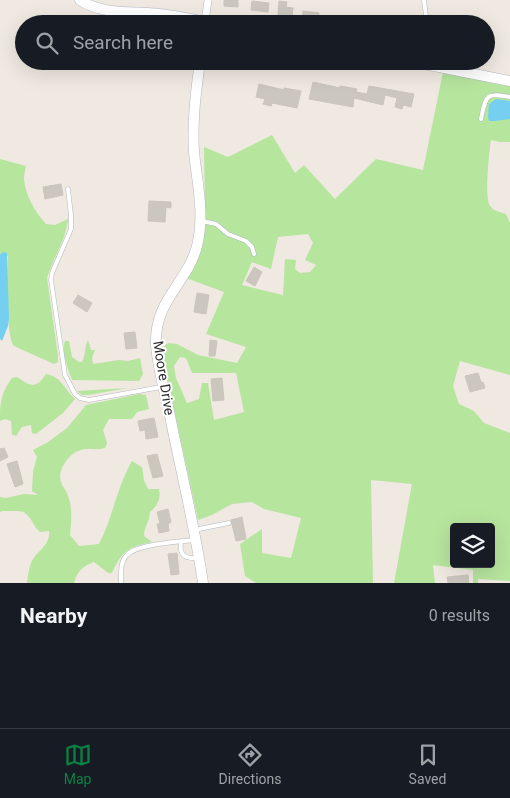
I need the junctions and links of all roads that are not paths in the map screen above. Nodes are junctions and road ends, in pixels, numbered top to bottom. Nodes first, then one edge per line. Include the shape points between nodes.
1 (80, 0) edge
2 (208, 0) edge
3 (424, 0) edge
4 (167, 15) edge
5 (206, 15) edge
6 (426, 15) edge
7 (199, 70) edge
8 (461, 70) edge
9 (510, 81) edge
10 (510, 96) edge
11 (481, 119) dead end
12 (68, 189) dead end
13 (200, 221) junction
14 (254, 254) dead end
15 (163, 386) junction
16 (229, 523) dead end
17 (195, 535) junction
18 (181, 542) junction
19 (199, 558) junction
20 (121, 582) edge
21 (203, 583) edge

1 - 4 main road via 104,10
2 - 5 street
3 - 6 lane
7 - 13 main road, Moore Drive via 194,128
8 - 9 main road
10 - 11 lane via 501,93 487,98
12 - 15 lane via 71,229 51,280 62,361 71,390 80,398 90,400
13 - 14 lane via 210,222 246,241
13 - 15 main road, Moore Drive via 193,257 164,305 157,325 156,347
15 - 17 main road, Moore Drive
16 - 17 lane
17 - 18 lane
17 - 19 main road, Moore Drive
18 - 19 lane via 182,555
18 - 20 lane via 132,550 121,566
19 - 21 main road, Moore Drive

